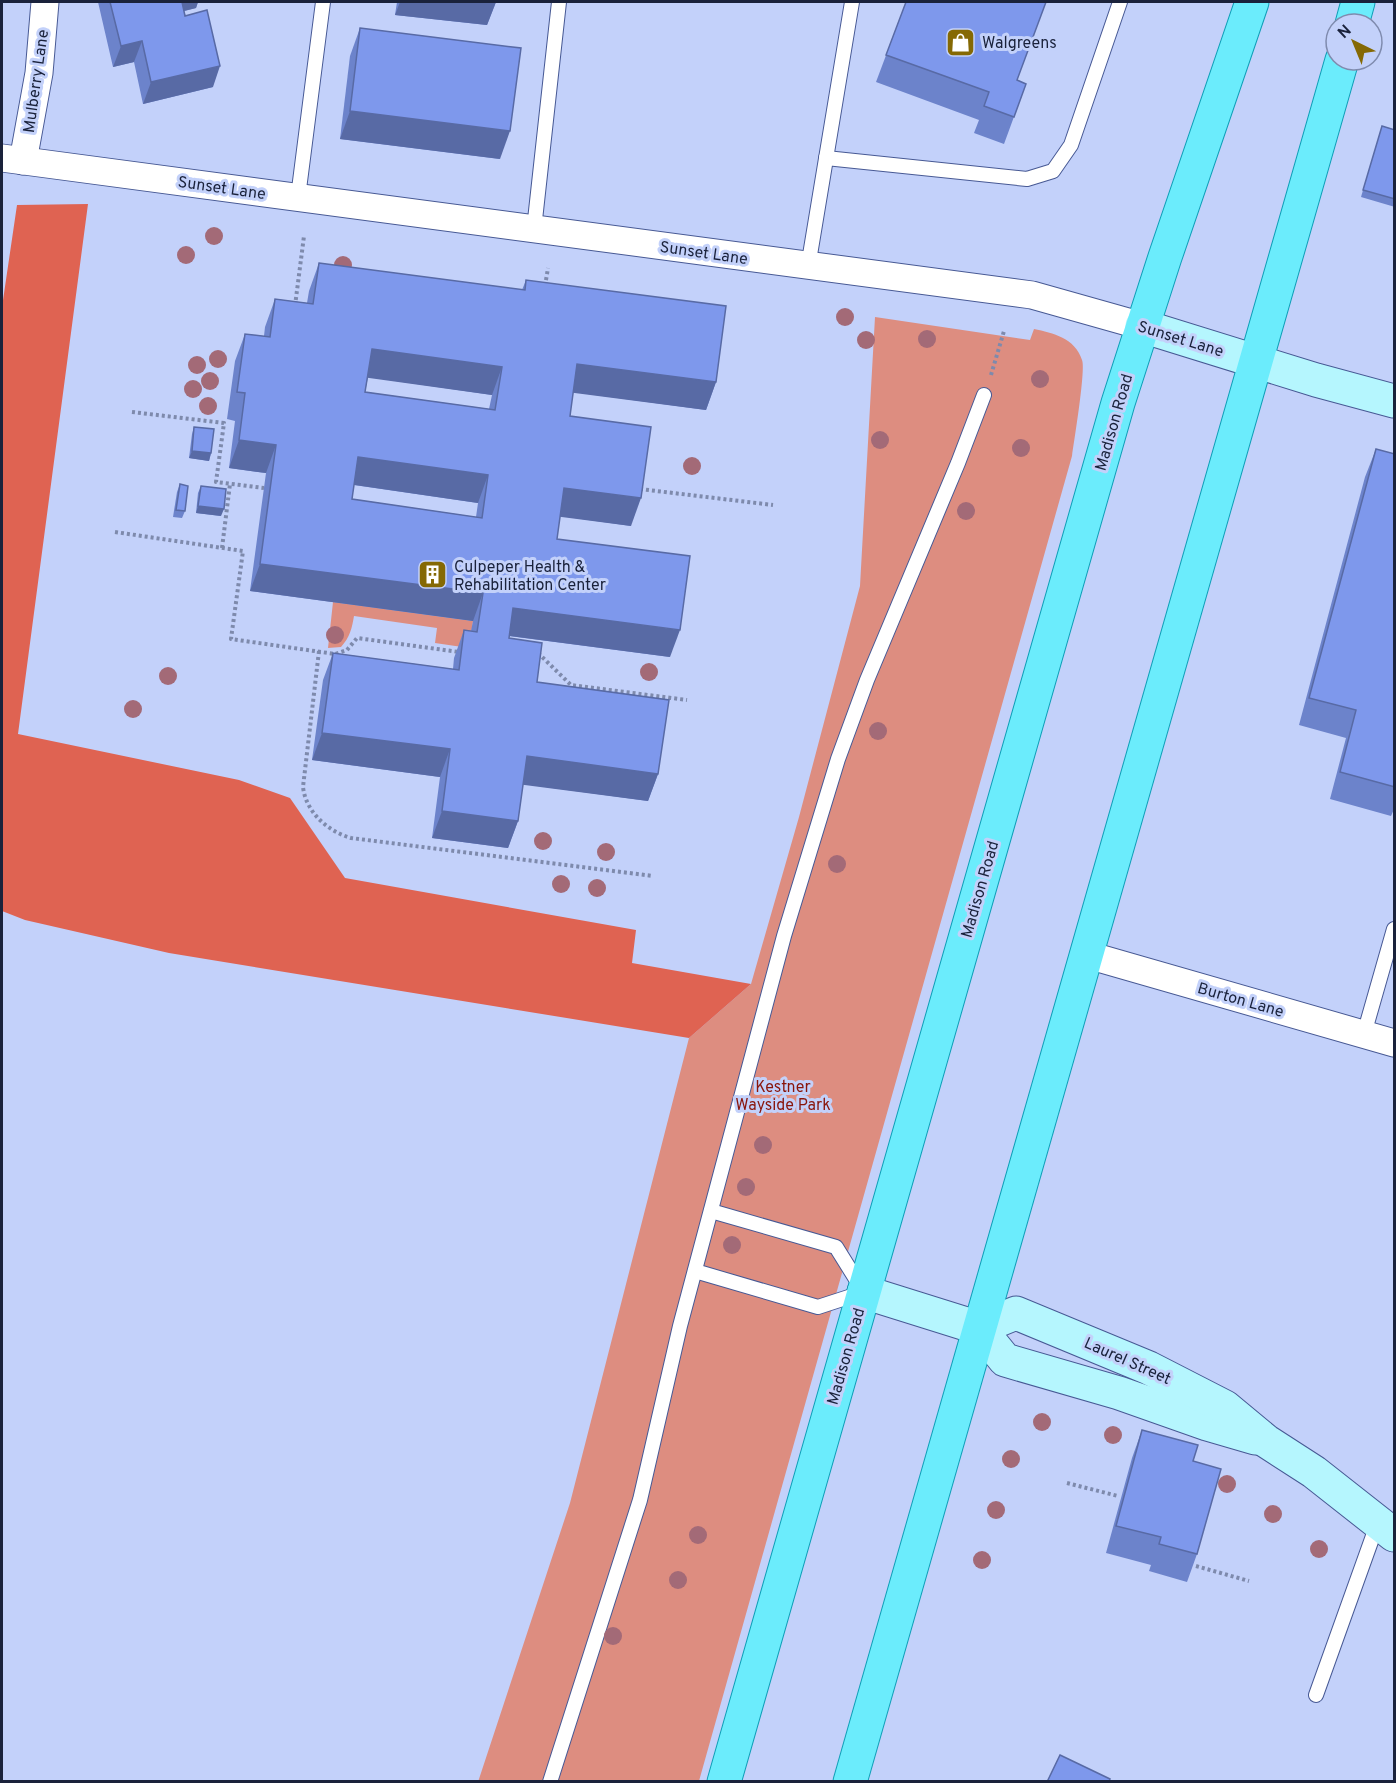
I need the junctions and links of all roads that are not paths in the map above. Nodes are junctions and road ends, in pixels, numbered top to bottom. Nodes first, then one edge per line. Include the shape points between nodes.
1 (45, 2) edge
2 (323, 2) edge
3 (559, 2) edge
4 (852, 2) edge
5 (1120, 2) edge
6 (1252, 2) edge
7 (1339, 72) edge
8 (826, 158) junction
9 (12, 159) edge
10 (298, 197) junction
11 (534, 229) junction
12 (808, 267) junction
13 (1142, 326) junction
14 (1257, 362) junction
15 (984, 395) road end
16 (1395, 401) edge
17 (1395, 929) edge
18 (1088, 955) junction
19 (1364, 1034) junction
20 (1395, 1043) edge
21 (711, 1211) junction
22 (694, 1271) junction
23 (864, 1292) junction
24 (980, 1328) junction
25 (1266, 1441) junction
26 (1386, 1528) edge
27 (1316, 1695) dead end
28 (550, 1782) edge
29 (724, 1782) edge
30 (850, 1782) edge

1 - 9 street, Mulberry Lane via 39,73
2 - 10 lane
3 - 11 lane
4 - 8 lane
5 - 8 lane via 1071,145 1053,171 1027,179
6 - 13 main road, Madison Road
7 - 14 main road
8 - 12 lane
9 - 10 street, Sunset Lane
10 - 11 street, Sunset Lane
11 - 12 street, Sunset Lane
12 - 13 street, Sunset Lane via 1032,296
13 - 14 street, Sunset Lane
13 - 23 main road, Madison Road
14 - 16 street, Sunset Lane
14 - 18 main road
15 - 21 lane via 838,759 784,936
17 - 19 lane
18 - 19 street, Burton Lane
18 - 24 main road
19 - 20 street, Burton Lane
21 - 22 lane
21 - 23 lane via 836,1247
22 - 23 lane via 818,1307
22 - 28 lane via 640,1500
23 - 24 street
23 - 29 main road, Madison Road
24 - 25 street, Laurel Street via 1005,1360
24 - 25 street, Laurel Street via 1016,1313 1028,1317 1149,1368 1225,1407
24 - 30 main road
25 - 26 street, Laurel Street via 1314,1472
26 - 27 lane

